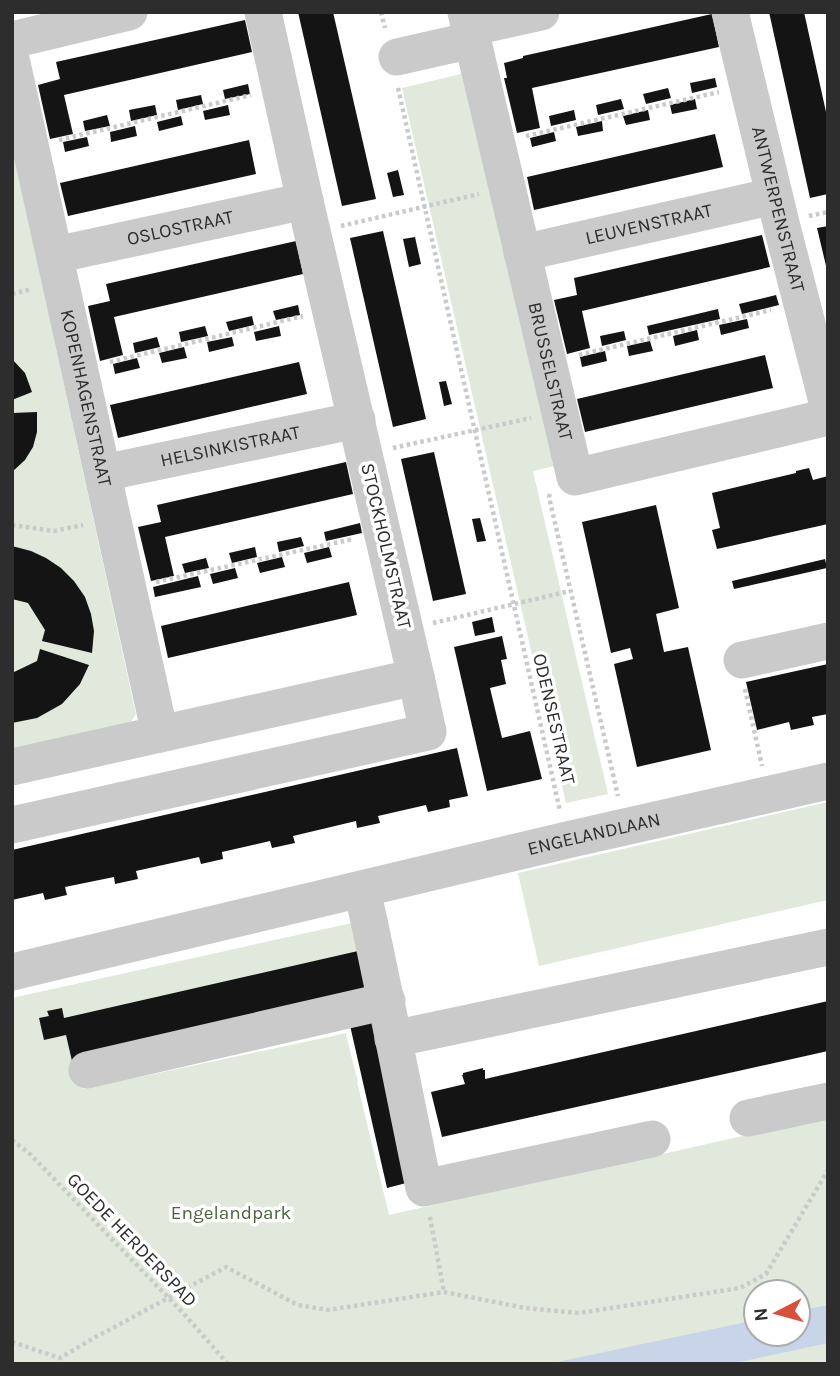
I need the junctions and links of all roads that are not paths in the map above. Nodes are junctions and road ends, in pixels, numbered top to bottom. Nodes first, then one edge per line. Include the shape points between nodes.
1 (129, 12) edge
2 (263, 12) edge
3 (541, 12) edge
4 (730, 12) edge
5 (469, 27) edge
6 (12, 40) edge
7 (394, 59) road end
8 (12, 63) edge
9 (774, 196) junction
10 (309, 217) junction
11 (522, 253) junction
12 (55, 255) junction
13 (828, 405) edge
14 (828, 417) edge
15 (361, 437) junction
16 (103, 473) junction
17 (828, 641) edge
18 (742, 660) road end
19 (416, 677) junction
20 (160, 734) junction
21 (12, 767) edge
22 (828, 781) edge
23 (12, 825) edge
24 (362, 889) junction
25 (828, 947) edge
26 (12, 971) edge
27 (387, 1002) junction
28 (393, 1039) junction
29 (87, 1070) dead end
30 (828, 1101) edge
31 (748, 1118) dead end
32 (652, 1139) dead end

1 - 6 street
2 - 10 street, STOCKHOLMSTRAAT
3 - 5 street
4 - 9 street, ANTWERPENSTRAAT
5 - 7 street
5 - 11 street, BRUSSELSTRAAT
8 - 12 street, KOPENHAGENSTRAAT
9 - 11 street, LEUVENSTRAAT
9 - 13 street, ANTWERPENSTRAAT
10 - 12 street, OSLOSTRAAT
10 - 15 street, STOCKHOLMSTRAAT
11 - 14 street, BRUSSELSTRAAT via 575,477
12 - 16 street, KOPENHAGENSTRAAT
15 - 16 street, HELSINKISTRAAT
15 - 19 street, STOCKHOLMSTRAAT
16 - 20 street, KOPENHAGENSTRAAT
17 - 18 street
19 - 20 street
19 - 23 street, STOCKHOLMSTRAAT via 428,732
20 - 21 street
22 - 24 street, ENGELANDLAAN
24 - 26 street, ENGELANDLAAN
24 - 27 street
25 - 28 street
27 - 28 street
27 - 29 street
28 - 32 street via 424,1188
30 - 31 street

